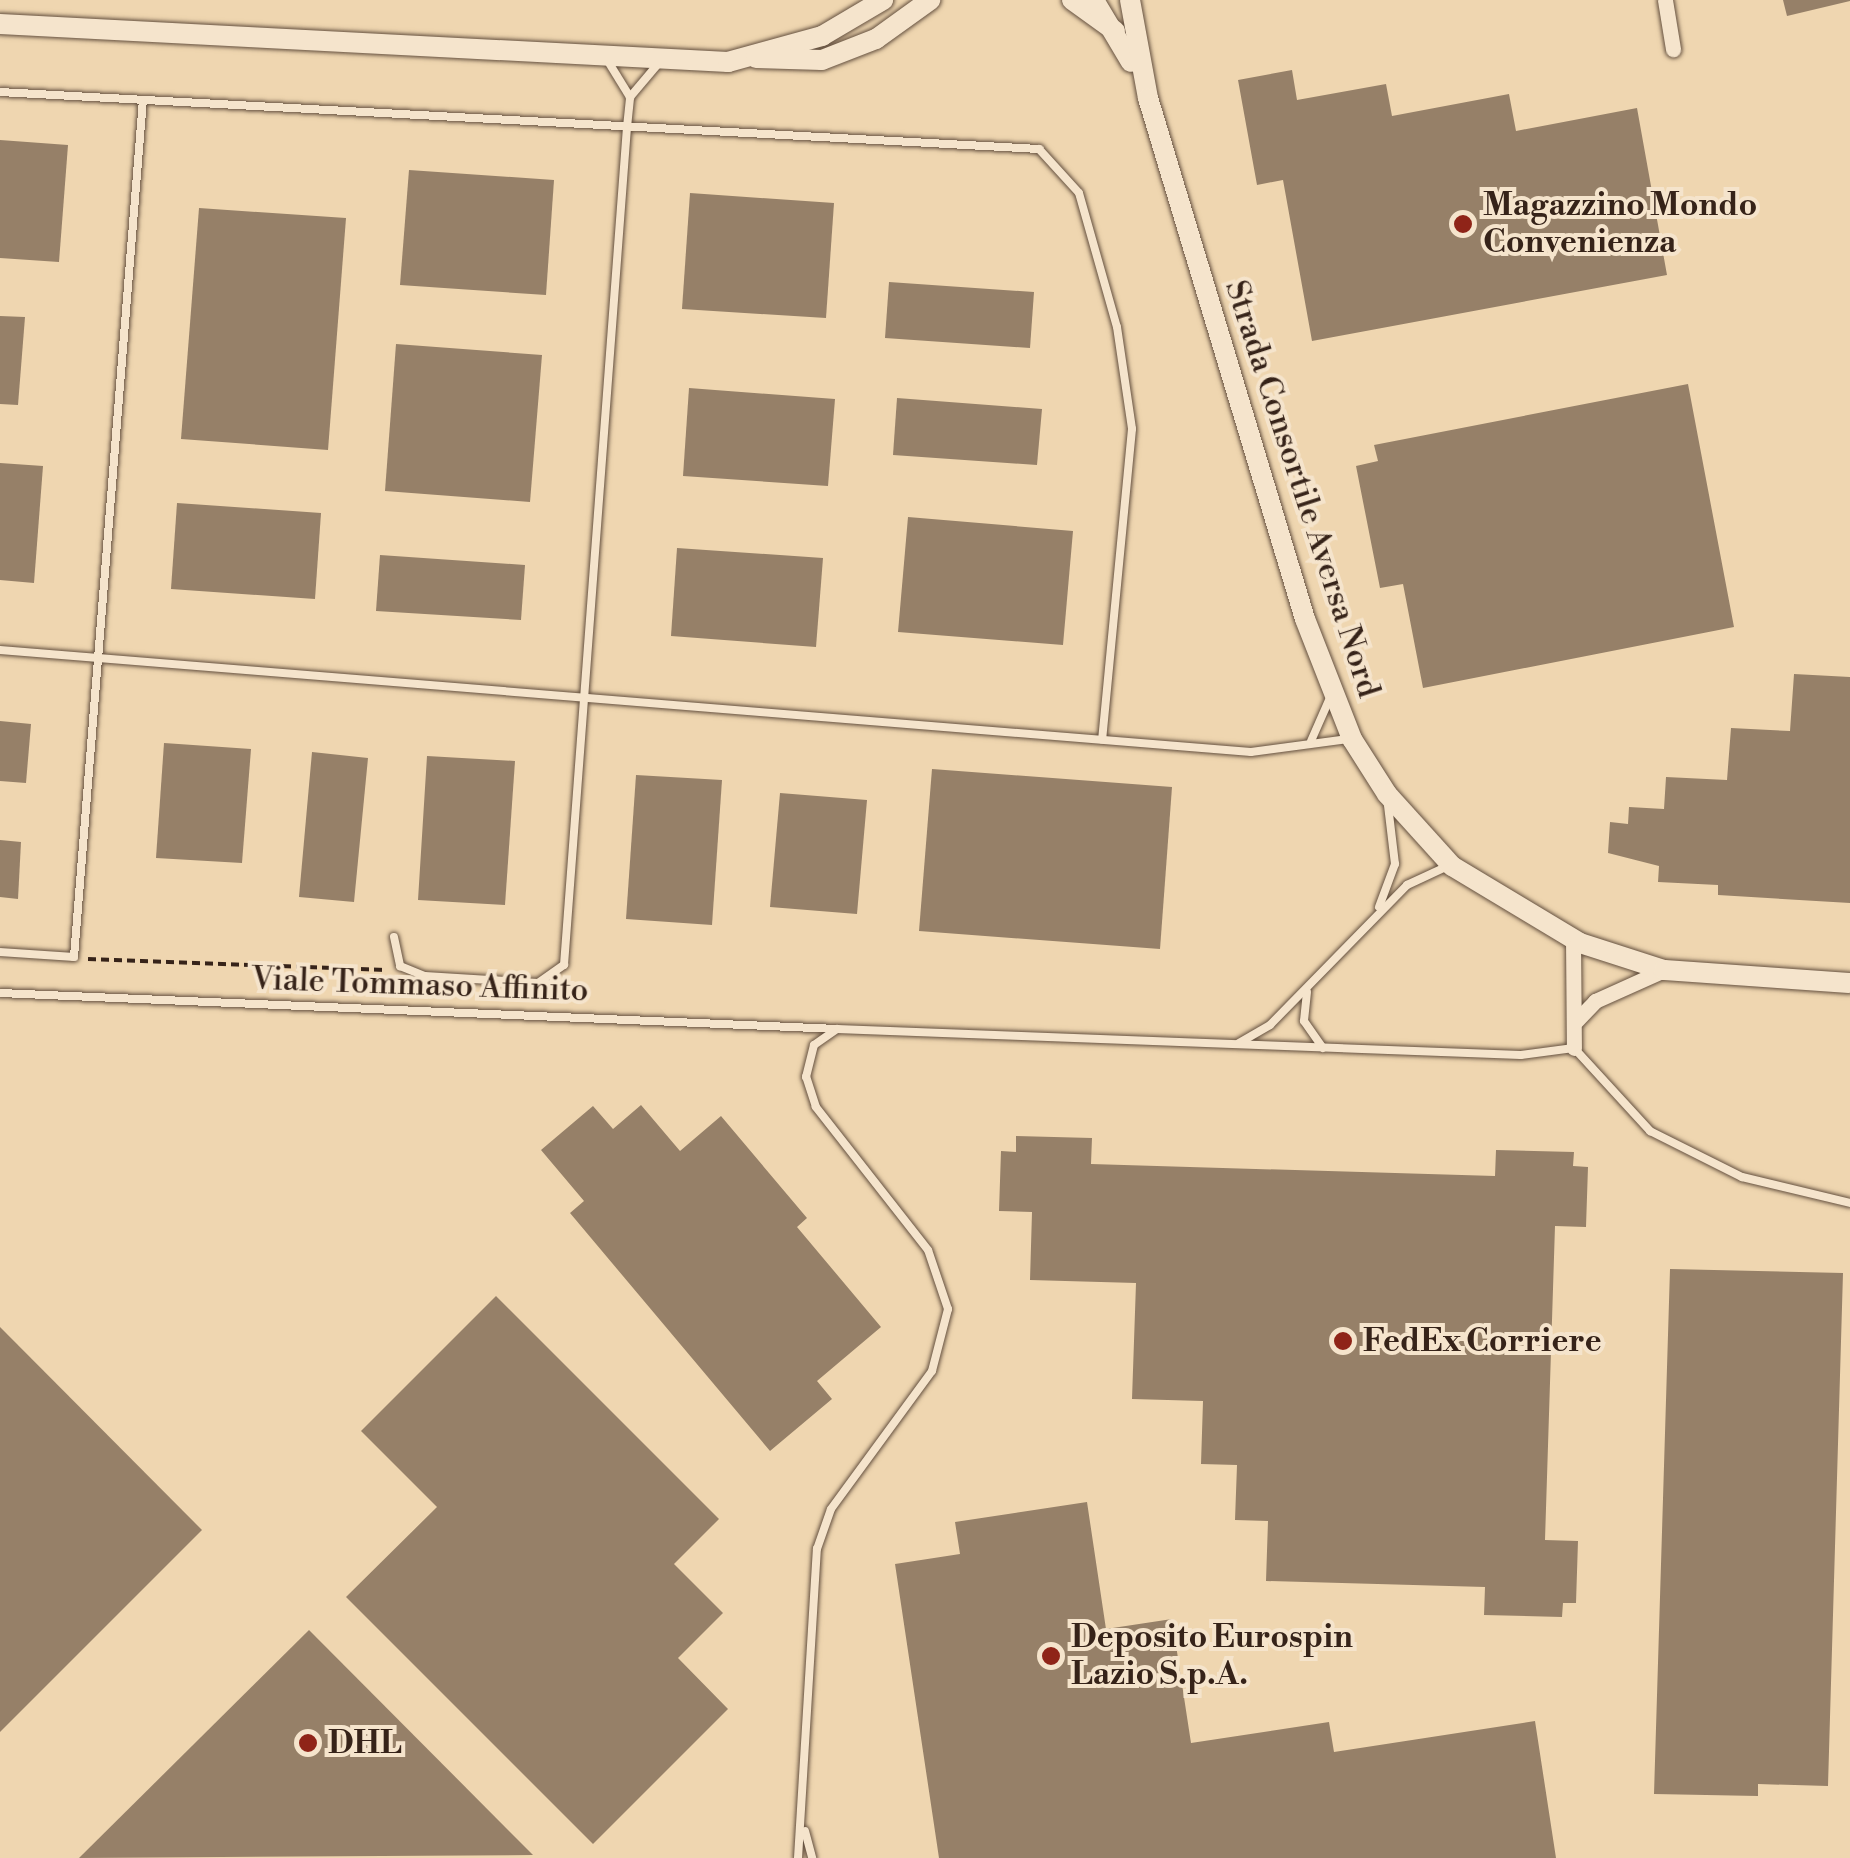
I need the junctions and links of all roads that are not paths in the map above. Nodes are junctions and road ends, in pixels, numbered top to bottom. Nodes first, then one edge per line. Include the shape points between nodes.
1 (883, 0) edge
2 (930, 0) edge
3 (1072, 0) edge
4 (1094, 0) edge
5 (1130, 0) edge
6 (1665, 0) edge
7 (0, 24) edge
8 (1117, 32) junction
9 (1674, 49) dead end
10 (604, 55) junction
11 (664, 58) junction
12 (756, 58) junction
13 (0, 92) edge
14 (630, 97) junction
15 (1148, 98) junction
16 (143, 100) junction
17 (626, 126) junction
18 (0, 650) edge
19 (100, 658) junction
20 (1332, 692) junction
21 (588, 698) junction
22 (1352, 739) junction
23 (1102, 740) junction
24 (1311, 741) junction
25 (1386, 794) junction
26 (1452, 866) junction
27 (1375, 916) junction
28 (394, 938) dead end
29 (1573, 939) junction
30 (0, 952) edge
31 (1664, 970) junction
32 (1850, 983) edge
33 (1308, 988) junction
34 (0, 993) edge
35 (1576, 1021) junction
36 (838, 1029) junction
37 (1235, 1045) junction
38 (1323, 1048) junction
39 (1574, 1048) junction
40 (1850, 1203) edge
41 (804, 1826) junction
42 (798, 1858) edge
43 (812, 1858) edge

1 - 12 street via 836,30
2 - 12 street via 876,39 822,60
3 - 8 street, Strada Consortile Aversa Nord
4 - 8 street, Strada Consortile Aversa Nord
5 - 15 street, Strada Consortile Aversa Nord
6 - 9 street
7 - 10 street
8 - 15 street, Strada Consortile Aversa Nord
10 - 11 street
10 - 14 lane
11 - 12 street
11 - 14 lane
13 - 16 lane
14 - 17 lane
15 - 20 street, Strada Consortile Aversa Nord
16 - 17 lane
16 - 19 lane
17 - 21 lane
17 - 23 lane via 1038,149 1079,193 1117,328 1132,429
18 - 19 lane
19 - 21 lane
19 - 30 lane via 74,957
20 - 22 street, Strada Consortile Aversa Nord
20 - 24 lane
21 - 23 lane
21 - 28 lane via 564,965 538,983 400,966
22 - 24 lane
22 - 25 street, Strada Consortile Aversa Nord
23 - 24 lane via 1251,752
25 - 26 street, Strada Consortile Aversa Nord
25 - 27 lane via 1395,864
26 - 27 lane via 1407,885
26 - 29 street, Strada Consortile Aversa Nord
27 - 33 lane
29 - 31 street, Strada Consortile Aversa Nord
29 - 35 street
31 - 32 street, Strada Consortile Aversa Nord
31 - 35 street via 1594,1001
33 - 37 lane
33 - 38 lane via 1301,1010
34 - 36 lane, Viale Tommaso Affinito
35 - 39 street
36 - 37 lane, Viale Tommaso Affinito
36 - 41 lane via 814,1045 806,1077 816,1107 928,1250 948,1309 932,1371 831,1509 817,1548
37 - 38 lane, Viale Tommaso Affinito
38 - 39 lane, Viale Tommaso Affinito
39 - 40 lane via 1650,1132 1742,1177
41 - 42 lane
41 - 43 lane

